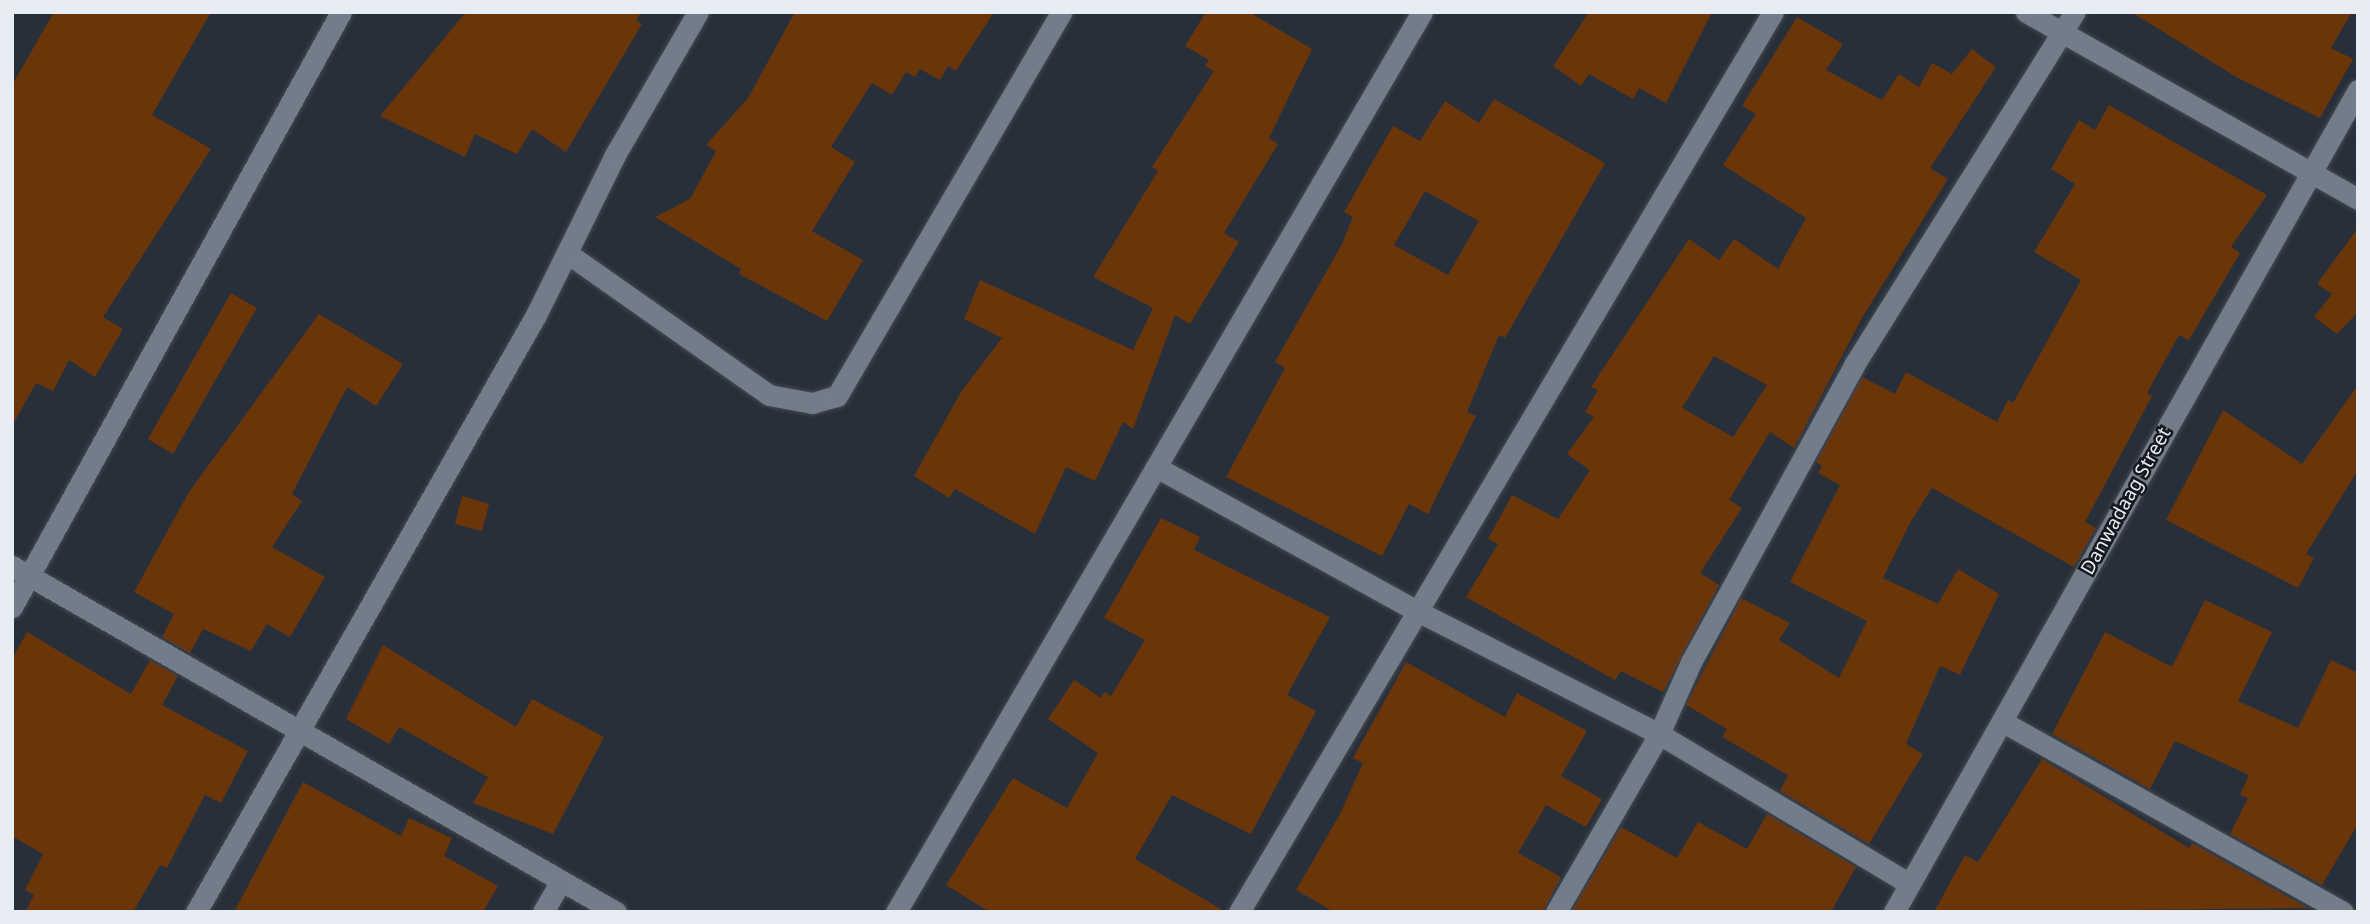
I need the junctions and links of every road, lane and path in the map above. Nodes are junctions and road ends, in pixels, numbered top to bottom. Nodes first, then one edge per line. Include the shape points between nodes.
1 (698, 12) edge
2 (1061, 12) edge
3 (1422, 12) edge
4 (1773, 12) edge
5 (2026, 12) edge
6 (2075, 12) edge
7 (334, 15) edge
8 (2063, 33) junction
9 (2358, 90) edge
10 (2308, 176) junction
11 (2358, 200) edge
12 (567, 253) junction
13 (1156, 467) junction
14 (21, 571) edge
15 (12, 607) edge
16 (1420, 613) junction
17 (2003, 722) junction
18 (298, 727) junction
19 (1658, 734) junction
20 (561, 881) junction
21 (1910, 884) junction
22 (196, 912) edge
23 (543, 912) edge
24 (616, 912) edge
25 (896, 912) edge
26 (1239, 912) edge
27 (1556, 912) edge
28 (1894, 912) edge
29 (2343, 912) edge

1 - 12 street
2 - 12 street via 837,396 812,403 769,395
3 - 13 street
4 - 16 street
5 - 8 street
6 - 8 street
7 - 14 street
8 - 10 street
8 - 19 street via 1854,365 1691,662
9 - 10 street, Danwadaag Street
10 - 11 street
10 - 17 street, Danwadaag Street
12 - 18 street
13 - 16 street
13 - 25 street
14 - 15 street
14 - 18 street
16 - 19 street
16 - 26 street
17 - 21 street, Danwadaag Street
17 - 29 street
18 - 20 street
18 - 22 street
19 - 21 street
19 - 27 street
20 - 23 street
20 - 24 street
21 - 28 street, Danwadaag Street

